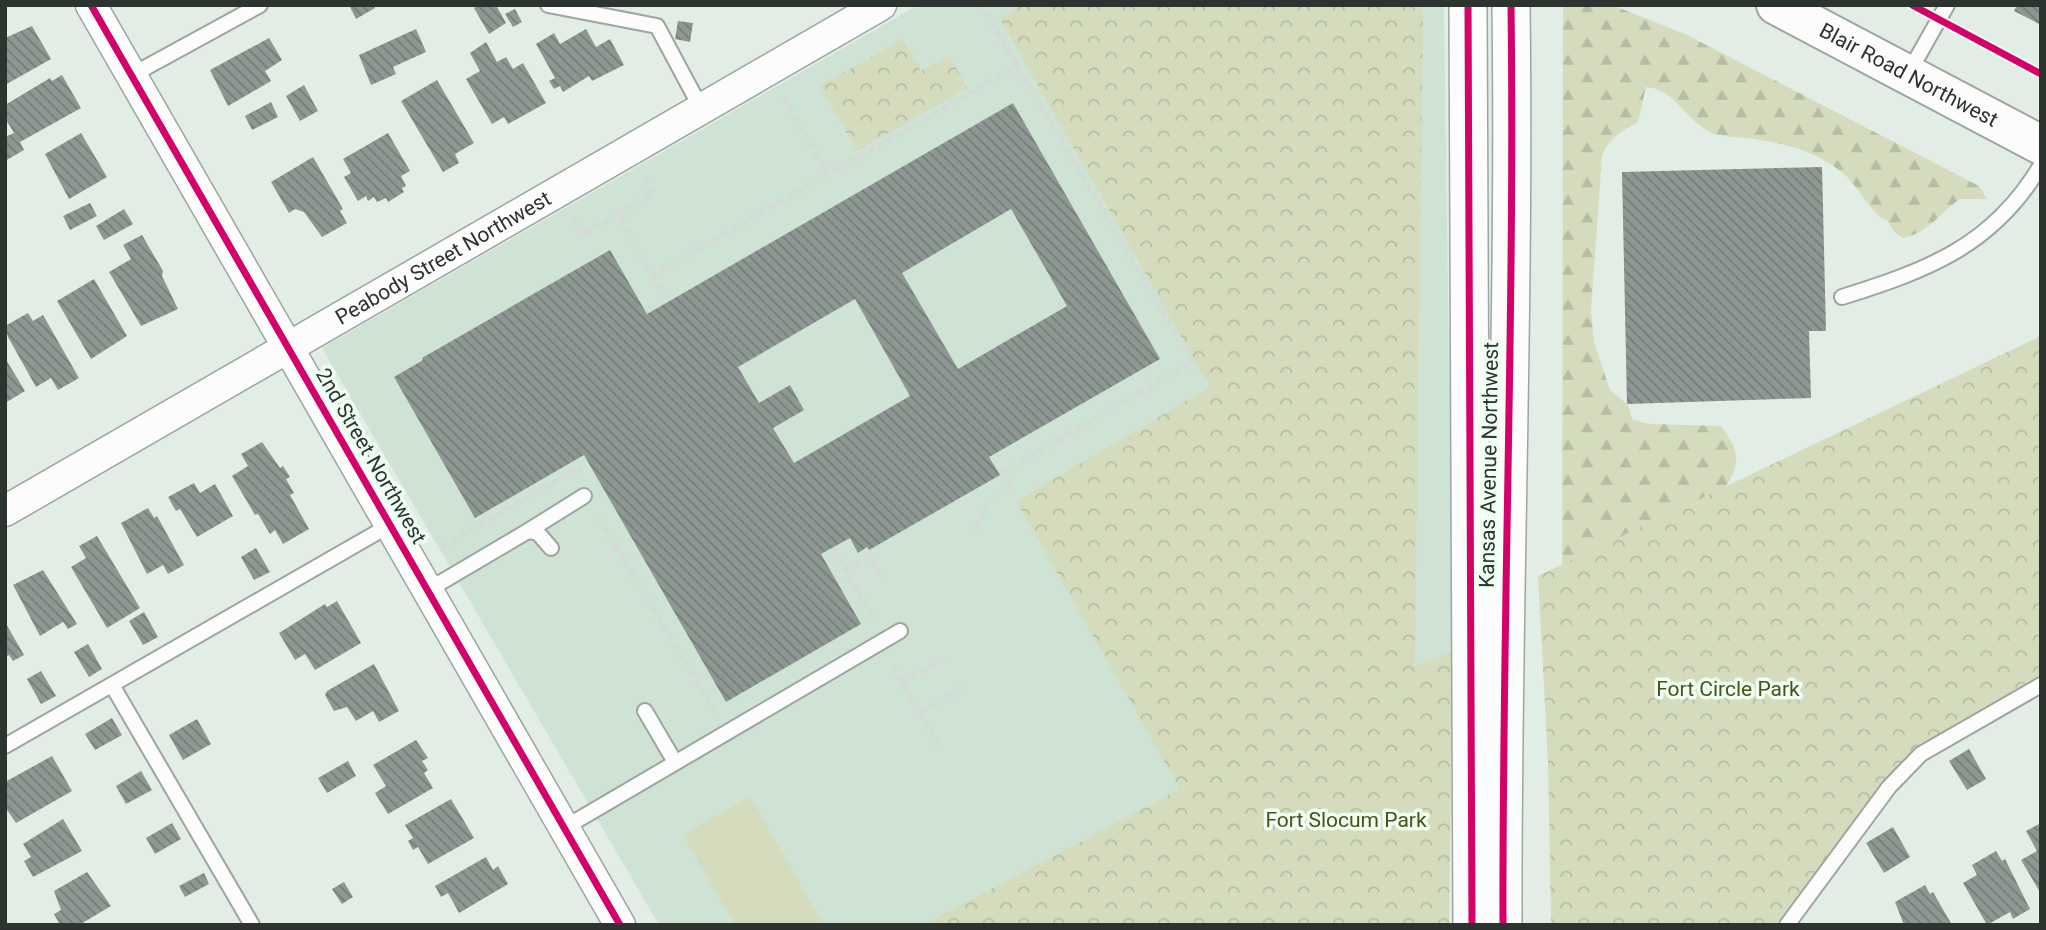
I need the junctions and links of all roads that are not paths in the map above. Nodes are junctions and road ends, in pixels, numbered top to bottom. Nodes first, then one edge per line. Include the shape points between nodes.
1 (91, 5) edge
2 (260, 5) edge
3 (548, 5) edge
4 (881, 5) edge
5 (1468, 5) edge
6 (1511, 5) edge
7 (1776, 5) edge
8 (1947, 5) edge
9 (132, 75) junction
10 (1908, 75) junction
11 (702, 110) junction
12 (2041, 145) edge
13 (2041, 165) edge
14 (1842, 297) dead end
15 (289, 348) junction
16 (584, 496) dead end
17 (5, 511) edge
18 (390, 525) junction
19 (528, 531) junction
20 (551, 548) dead end
21 (428, 590) junction
22 (900, 631) dead end
23 (112, 685) junction
24 (2041, 685) edge
25 (645, 711) dead end
26 (5, 746) edge
27 (675, 762) junction
28 (564, 828) junction
29 (252, 925) edge
30 (620, 925) edge
31 (1472, 925) edge
32 (1503, 925) edge
33 (1787, 925) edge

1 - 9 street, 2nd Street Northwest
2 - 9 lane
3 - 11 lane via 657,26
4 - 11 street, Peabody Street Northwest
5 - 31 street, Kansas Avenue Northwest
6 - 32 street, Kansas Avenue Northwest
7 - 10 main road, Blair Road Northwest
8 - 10 lane
9 - 15 street, 2nd Street Northwest
10 - 12 main road, Blair Road Northwest
11 - 15 street, Peabody Street Northwest
13 - 14 lane via 2023,195 1986,233 1914,274
15 - 17 street, Peabody Street Northwest
15 - 18 street, 2nd Street Northwest
16 - 19 lane
18 - 21 street, 2nd Street Northwest
18 - 23 lane
19 - 20 lane via 538,533
19 - 21 lane
21 - 28 street, 2nd Street Northwest
22 - 27 lane
23 - 26 lane
23 - 29 lane
24 - 33 lane via 1921,754 1889,787
25 - 27 lane
27 - 28 lane
28 - 30 street, 2nd Street Northwest

